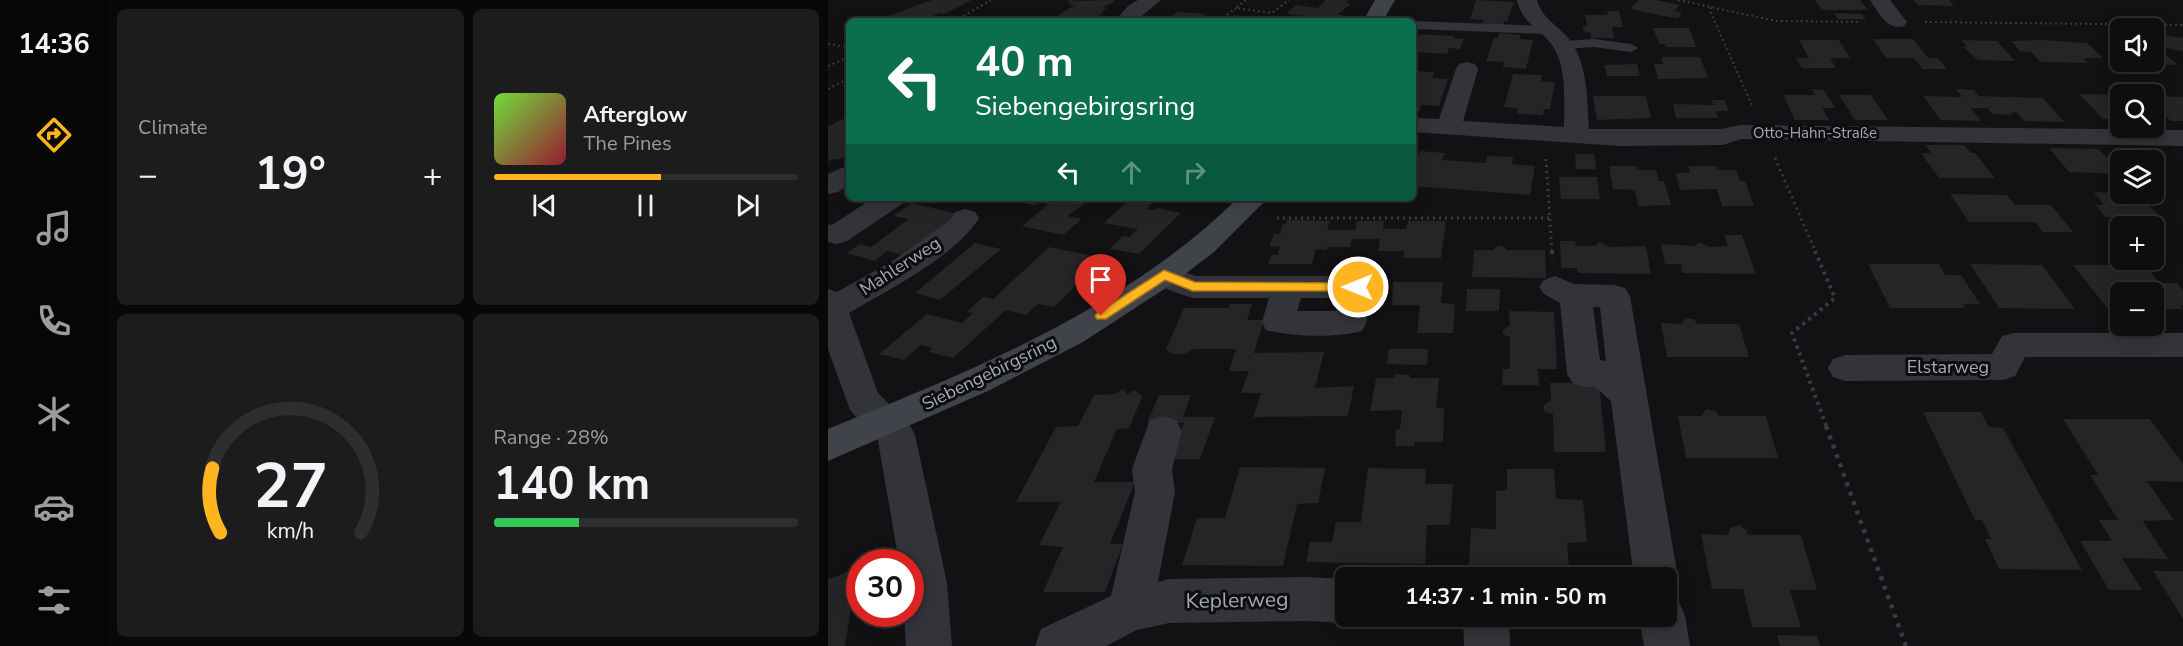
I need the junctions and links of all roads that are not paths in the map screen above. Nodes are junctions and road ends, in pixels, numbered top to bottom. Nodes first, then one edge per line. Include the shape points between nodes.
1 (1151, 0) edge
2 (1385, 0) edge
3 (1527, 0) edge
4 (1880, 0) edge
5 (1128, 18) edge
6 (1375, 18) edge
7 (1897, 22) road end
8 (1416, 25) edge
9 (1545, 30) junction
10 (1564, 45) junction
11 (1631, 48) dead end
12 (1467, 69) dead end
13 (1416, 125) edge
14 (1448, 128) junction
15 (1577, 135) junction
16 (2183, 138) edge
17 (846, 175) edge
18 (828, 186) edge
19 (888, 201) edge
20 (1247, 205) edge
21 (965, 218) dead end
22 (830, 236) edge
23 (1164, 274) junction
24 (1288, 287) dead end
25 (1565, 291) road end
26 (829, 307) edge
27 (2183, 345) edge
28 (1845, 368) dead end
29 (884, 423) junction
30 (1163, 431) dead end
31 (828, 445) edge
32 (1654, 567) edge
33 (1335, 600) edge
34 (1130, 610) junction
35 (1486, 627) edge
36 (1664, 627) edge
37 (929, 646) edge
38 (1058, 646) edge
39 (1487, 646) edge
40 (1667, 646) edge

1 - 5 street
2 - 6 street
3 - 9 street via 1529,10
4 - 7 street
8 - 9 lane
9 - 10 street
10 - 11 lane
10 - 15 street via 1571,65
12 - 14 street
13 - 14 street, Otto-Hahn-Straße
14 - 15 street, Otto-Hahn-Straße
15 - 16 street, Otto-Hahn-Straße via 1723,137 1740,132
17 - 18 street
19 - 22 street
20 - 23 street, Siebengebirgsring via 1206,243
21 - 26 street, Mahlerweg via 960,226 905,267
23 - 24 street via 1193,287
23 - 29 street, Siebengebirgsring via 1101,316 1028,356
25 - 32 street via 1614,296
26 - 29 street via 863,400
27 - 28 street, Elstarweg via 2014,345 2003,367
29 - 31 street, Siebengebirgsring
29 - 37 street via 896,435 925,583
30 - 34 street via 1152,469 1155,492
33 - 34 street, Keplerweg via 1170,601
34 - 38 street, Keplerweg
35 - 39 street
36 - 40 street

